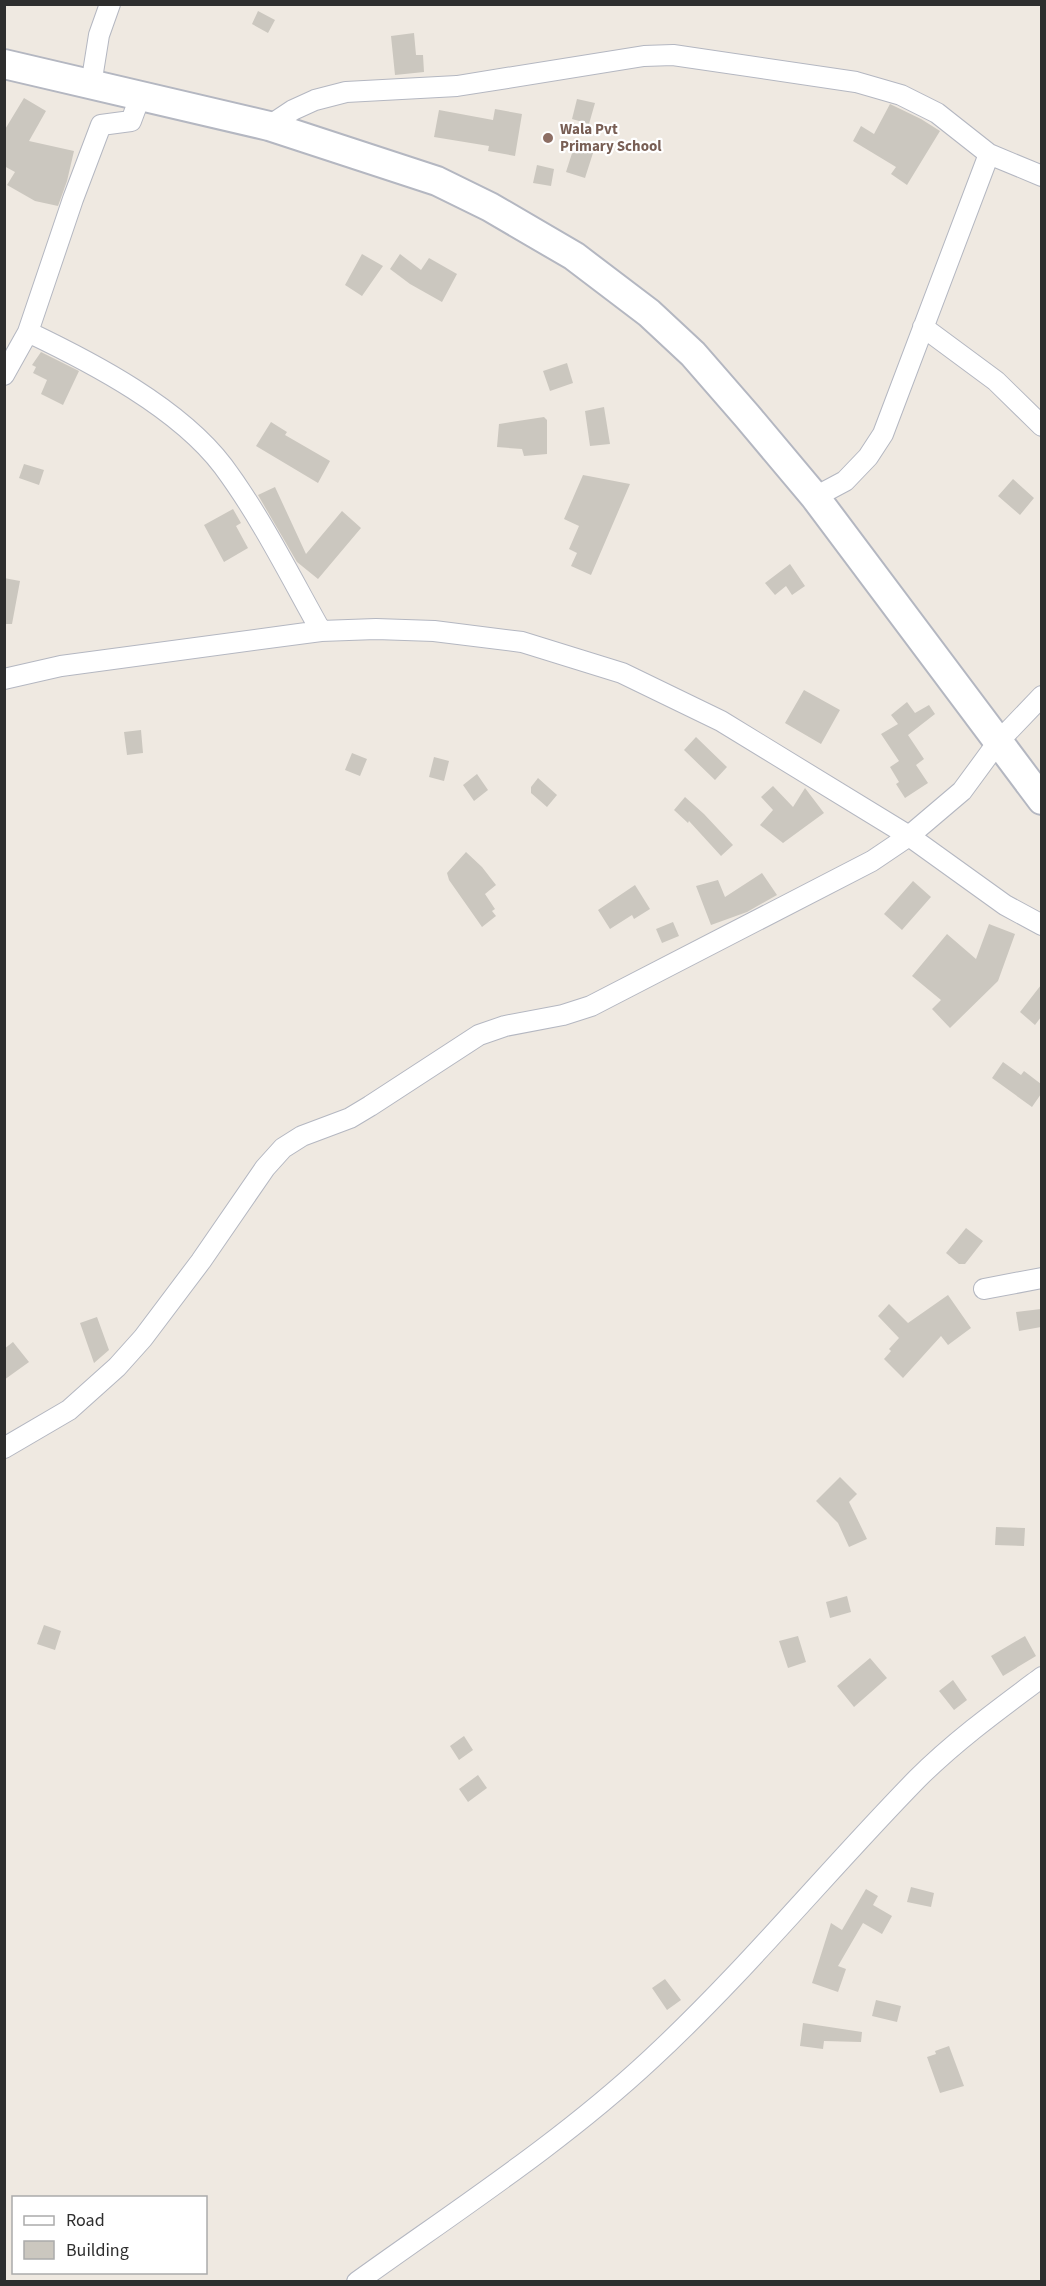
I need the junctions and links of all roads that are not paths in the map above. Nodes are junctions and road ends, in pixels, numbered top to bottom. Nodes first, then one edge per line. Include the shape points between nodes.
1 (110, 4) edge
2 (4, 64) edge
3 (91, 85) junction
4 (140, 97) junction
5 (269, 126) junction
6 (989, 154) junction
7 (1041, 176) edge
8 (923, 327) junction
9 (28, 332) junction
10 (4, 375) edge
11 (1041, 426) edge
12 (815, 498) junction
13 (321, 631) junction
14 (4, 679) edge
15 (1041, 696) edge
16 (998, 742) junction
17 (1041, 800) edge
18 (909, 836) junction
19 (1041, 925) edge
20 (1041, 1278) edge
21 (984, 1289) dead end
22 (4, 1448) edge
23 (1041, 1677) edge
24 (357, 2282) edge

1 - 3 street via 99,35
2 - 3 main road
3 - 4 main road
4 - 5 main road
4 - 9 street via 131,121 101,125
5 - 6 street via 315,100 346,92 457,86 644,56 673,55 856,82 901,95 938,113
5 - 12 main road via 437,181 574,256 649,313 693,354
6 - 7 street
6 - 8 street
8 - 11 street via 996,381
8 - 12 street via 883,434 868,457 844,481
9 - 10 street
9 - 13 street via 148,398 194,435 222,465 255,515
12 - 16 main road
13 - 14 street via 61,666
13 - 18 street via 434,631 522,642 622,674 721,722
15 - 16 street
16 - 17 main road
16 - 18 street via 962,791
18 - 19 street via 1005,905
18 - 22 street via 853,872 591,1006 479,1035 350,1118 302,1136 283,1148 143,1338 117,1367 69,1410
20 - 21 street
23 - 24 street via 974,1728 918,1778 651,2060 559,2137

